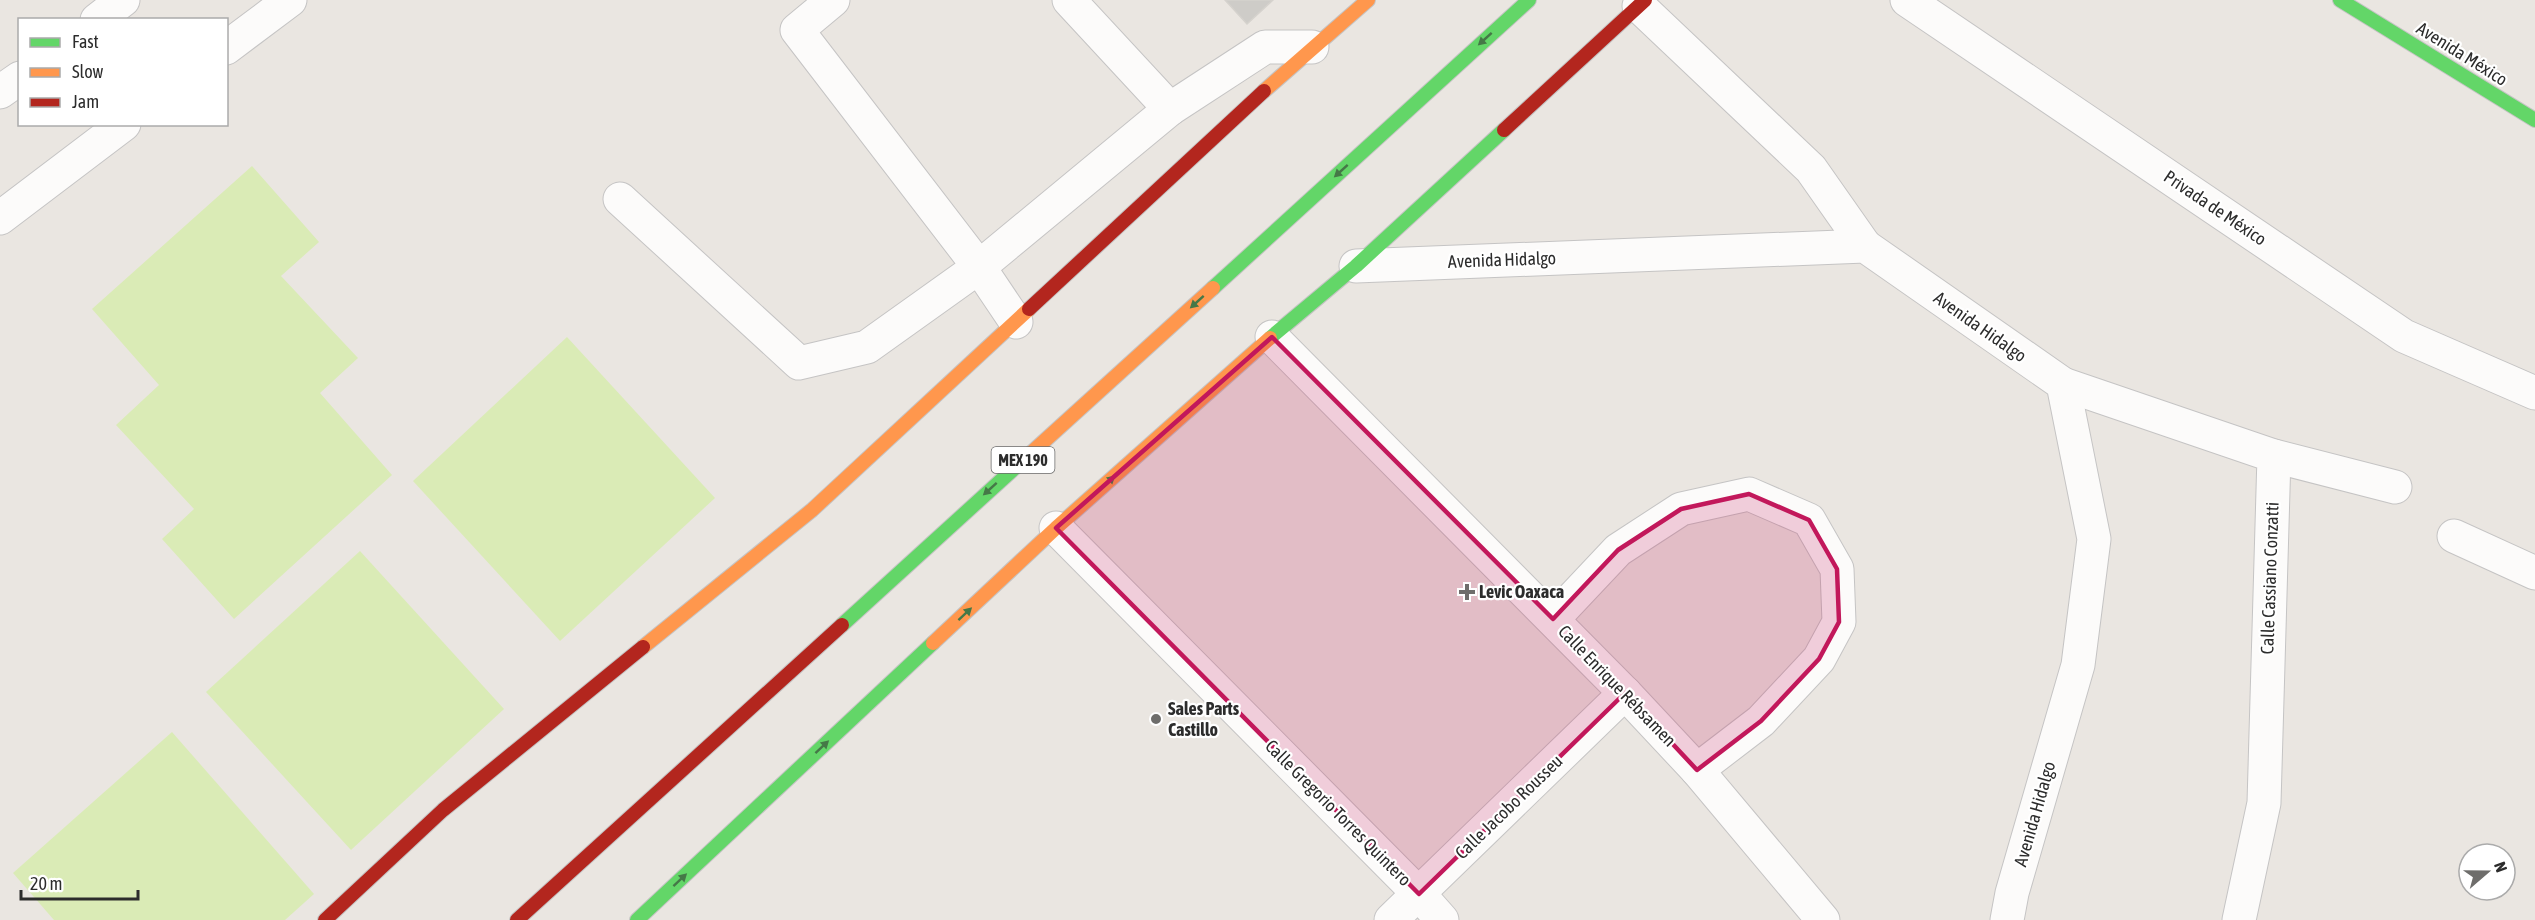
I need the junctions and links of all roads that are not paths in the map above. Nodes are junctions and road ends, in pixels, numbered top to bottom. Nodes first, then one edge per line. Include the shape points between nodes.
1 (123, 0) edge
2 (290, 0) edge
3 (833, 0) edge
4 (1069, 0) edge
5 (1368, 0) edge
6 (1529, 0) edge
7 (1907, 0) edge
8 (2340, 0) edge
9 (1642, 3) edge
10 (100, 18) edge
11 (228, 46) edge
12 (1312, 47) junction
13 (18, 79) edge
14 (0, 92) edge
15 (1170, 109) junction
16 (2535, 120) edge
17 (121, 126) edge
18 (620, 199) dead end
19 (0, 218) edge
20 (1865, 246) junction
21 (1356, 266) junction
22 (978, 267) junction
23 (1016, 322) junction
24 (1272, 337) junction
25 (2062, 384) junction
26 (2535, 393) edge
27 (2274, 456) junction
28 (2396, 488) dead end
29 (1056, 528) junction
30 (2454, 536) dead end
31 (2535, 573) edge
32 (1553, 619) junction
33 (1625, 693) junction
34 (1696, 770) junction
35 (1419, 894) junction
36 (324, 920) edge
37 (518, 920) edge
38 (637, 920) edge
39 (1391, 920) edge
40 (1442, 920) edge
41 (1822, 920) edge
42 (2007, 920) edge
43 (2239, 920) edge

1 - 10 street
2 - 11 street
3 - 22 street via 797,30
4 - 15 street
5 - 12 main road
6 -> 37 main road, MEX 190
7 - 26 street, Privada de México via 2404,336
8 - 16 main road, Avenida México
9 - 20 street via 1811,169
9 - 21 main road
12 - 15 street via 1265,47
12 - 23 main road
13 - 14 street
15 - 22 street
17 - 19 street
18 - 22 street via 799,363 867,347
20 - 21 street, Avenida Hidalgo
20 - 25 street, Avenida Hidalgo
21 - 24 main road
22 - 23 street
23 - 36 main road via 812,510 443,810
29 -> 24 main road
24 - 32 street, Calle Enrique Rébsamen
25 - 27 street
25 - 42 street, Avenida Hidalgo via 2094,539 2079,665
27 - 28 street
27 - 43 street, Calle Cassiano Conzatti via 2264,802
29 - 35 street, Calle Gregorio Torres Quintero
38 -> 29 main road
30 - 31 street
32 - 33 street, Calle Enrique Rébsamen
32 - 34 street via 1618,550 1681,509 1749,494 1809,520 1837,568 1839,622 1819,659 1761,721
33 - 34 street, Calle Enrique Rébsamen
33 - 35 street, Calle Jacobo Rousseu
34 - 41 street, Calle Enrique Rébsamen
35 - 39 street, Calle Jacobo Rousseu
35 - 40 street, Calle Gregorio Torres Quintero

